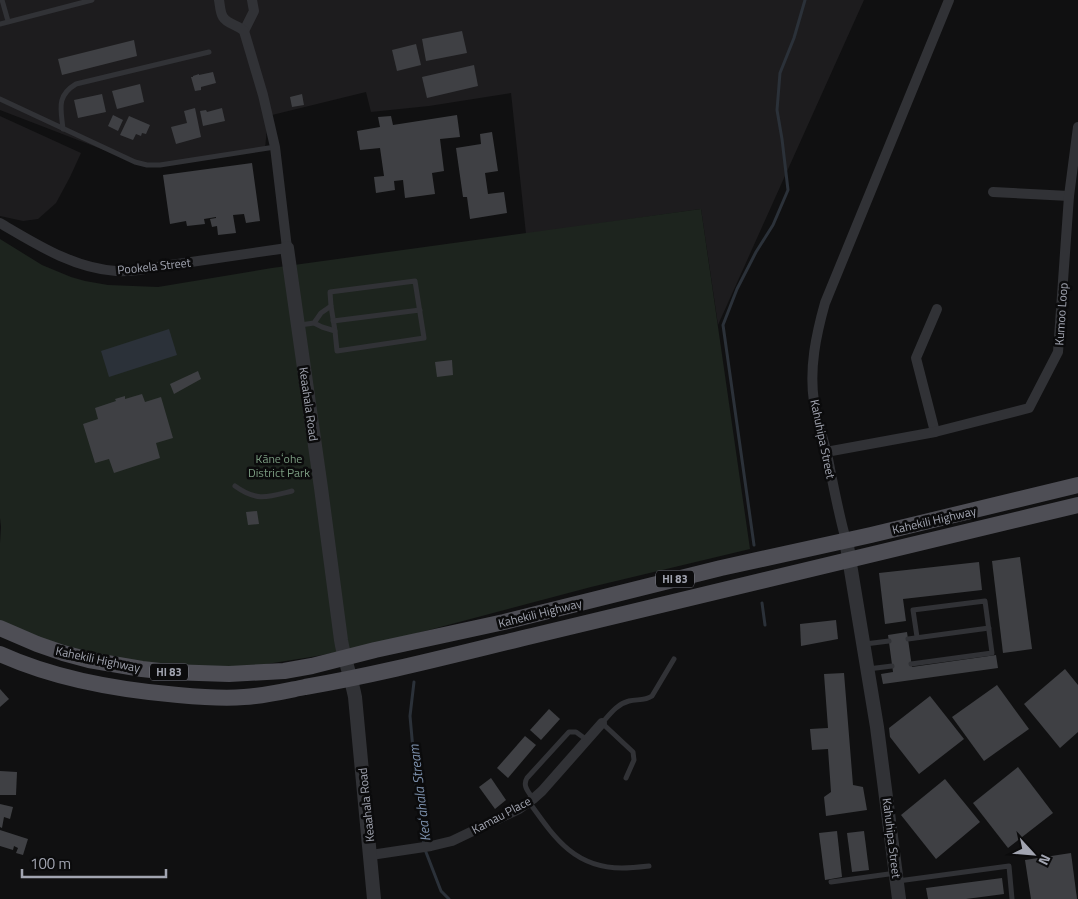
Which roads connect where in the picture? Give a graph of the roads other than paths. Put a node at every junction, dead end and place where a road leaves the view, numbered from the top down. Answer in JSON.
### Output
{"nodes":[{"id":1,"x":2,"y":0,"type":"edge"},
{"id":2,"x":92,"y":0,"type":"edge"},
{"id":3,"x":219,"y":0,"type":"edge"},
{"id":4,"x":252,"y":0,"type":"edge"},
{"id":5,"x":949,"y":0,"type":"edge"},
{"id":6,"x":8,"y":21,"type":"junction"},
{"id":7,"x":0,"y":24,"type":"edge"},
{"id":8,"x":244,"y":31,"type":"junction"},
{"id":9,"x":209,"y":52,"type":"dead end"},
{"id":10,"x":0,"y":99,"type":"edge"},
{"id":11,"x":1078,"y":126,"type":"edge"},
{"id":12,"x":63,"y":128,"type":"junction"},
{"id":13,"x":275,"y":147,"type":"junction"},
{"id":14,"x":993,"y":192,"type":"dead end"},
{"id":15,"x":1069,"y":196,"type":"junction"},
{"id":16,"x":0,"y":222,"type":"edge"},
{"id":17,"x":287,"y":248,"type":"junction"},
{"id":18,"x":331,"y":306,"type":"junction"},
{"id":19,"x":420,"y":310,"type":"junction"},
{"id":20,"x":937,"y":310,"type":"dead end"},
{"id":21,"x":334,"y":320,"type":"junction"},
{"id":22,"x":314,"y":323,"type":"junction"},
{"id":23,"x":298,"y":325,"type":"junction"},
{"id":24,"x":335,"y":331,"type":"junction"},
{"id":25,"x":935,"y":432,"type":"junction"},
{"id":26,"x":826,"y":452,"type":"junction"},
{"id":27,"x":1078,"y":485,"type":"edge"},
{"id":28,"x":235,"y":486,"type":"dead end"},
{"id":29,"x":292,"y":491,"type":"dead end"},
{"id":30,"x":1078,"y":505,"type":"edge"},
{"id":31,"x":846,"y":540,"type":"junction"},
{"id":32,"x":850,"y":561,"type":"junction"},
{"id":33,"x":0,"y":628,"type":"edge"},
{"id":34,"x":989,"y":628,"type":"junction"},
{"id":35,"x":908,"y":638,"type":"dead end"},
{"id":36,"x":917,"y":638,"type":"junction"},
{"id":37,"x":889,"y":641,"type":"dead end"},
{"id":38,"x":863,"y":644,"type":"junction"},
{"id":39,"x":0,"y":654,"type":"edge"},
{"id":40,"x":344,"y":658,"type":"junction"},
{"id":41,"x":674,"y":659,"type":"dead end"},
{"id":42,"x":911,"y":664,"type":"dead end"},
{"id":43,"x":892,"y":666,"type":"dead end"},
{"id":44,"x":867,"y":669,"type":"junction"},
{"id":45,"x":351,"y":679,"type":"junction"},
{"id":46,"x":602,"y":724,"type":"junction"},
{"id":47,"x":587,"y":740,"type":"junction"},
{"id":48,"x":626,"y":778,"type":"dead end"},
{"id":49,"x":531,"y":801,"type":"junction"},
{"id":50,"x":371,"y":855,"type":"junction"},
{"id":51,"x":649,"y":866,"type":"dead end"},
{"id":52,"x":897,"y":877,"type":"junction"},
{"id":53,"x":831,"y":882,"type":"dead end"},
{"id":54,"x":374,"y":899,"type":"edge"},
{"id":55,"x":899,"y":899,"type":"edge"},
{"id":56,"x":1012,"y":899,"type":"edge"}],
"edges":[{"from":1,"to":6,"type":"lane"},
{"from":2,"to":6,"type":"lane"},
{"from":3,"to":8,"type":"street"},
{"from":4,"to":8,"type":"street"},
{"from":5,"to":26,"type":"street","name":"Kahuhipa Street"},
{"from":6,"to":7,"type":"lane"},
{"from":8,"to":13,"type":"street","name":"Keaahala Road"},
{"from":9,"to":12,"type":"lane"},
{"from":10,"to":12,"type":"lane"},
{"from":11,"to":15,"type":"street","name":"Kumoo Loop"},
{"from":12,"to":13,"type":"lane"},
{"from":13,"to":17,"type":"street","name":"Keaahala Road"},
{"from":14,"to":15,"type":"street"},
{"from":15,"to":25,"type":"street","name":"Kumoo Loop"},
{"from":16,"to":17,"type":"street","name":"Pookela Street"},
{"from":17,"to":23,"type":"street","name":"Keaahala Road"},
{"from":18,"to":19,"type":"lane"},
{"from":18,"to":21,"type":"lane"},
{"from":18,"to":22,"type":"lane"},
{"from":19,"to":21,"type":"lane"},
{"from":19,"to":24,"type":"lane"},
{"from":20,"to":25,"type":"street"},
{"from":21,"to":24,"type":"lane"},
{"from":22,"to":23,"type":"lane"},
{"from":22,"to":24,"type":"lane"},
{"from":23,"to":40,"type":"street","name":"Keaahala Road"},
{"from":25,"to":26,"type":"street","name":"Kumoo Loop"},
{"from":26,"to":31,"type":"street","name":"Kahuhipa Street"},
{"from":27,"to":31,"type":"main road","name":"Kahekili Highway","number":"HI 83"},
{"from":28,"to":29,"type":"lane"},
{"from":30,"to":32,"type":"main road","name":"Kahekili Highway","number":"HI 83"},
{"from":31,"to":32,"type":"street","name":"Kahuhipa Street"},
{"from":31,"to":40,"type":"main road","name":"Kahekili Highway","number":"HI 83"},
{"from":32,"to":38,"type":"street","name":"Kahuhipa Street"},
{"from":32,"to":45,"type":"main road","name":"Kahekili Highway","number":"HI 83"},
{"from":33,"to":40,"type":"main road","name":"Kahekili Highway","number":"HI 83"},
{"from":34,"to":36,"type":"lane"},
{"from":34,"to":36,"type":"lane"},
{"from":34,"to":42,"type":"lane"},
{"from":35,"to":36,"type":"lane"},
{"from":37,"to":38,"type":"lane"},
{"from":38,"to":44,"type":"street","name":"Kahuhipa Street"},
{"from":39,"to":45,"type":"main road","name":"Kahekili Highway","number":"HI 83"},
{"from":40,"to":45,"type":"street","name":"Keaahala Road"},
{"from":41,"to":46,"type":"lane"},
{"from":43,"to":44,"type":"lane"},
{"from":44,"to":52,"type":"street","name":"Kahuhipa Street"},
{"from":45,"to":50,"type":"street","name":"Keaahala Road"},
{"from":46,"to":47,"type":"street","name":"Kamau Place"},
{"from":46,"to":48,"type":"lane"},
{"from":47,"to":49,"type":"street","name":"Kamau Place"},
{"from":47,"to":49,"type":"lane"},
{"from":49,"to":50,"type":"street","name":"Kamau Place"},
{"from":49,"to":51,"type":"lane"},
{"from":50,"to":54,"type":"street","name":"Keaahala Road"},
{"from":52,"to":53,"type":"lane"},
{"from":52,"to":55,"type":"street","name":"Kahuhipa Street"},
{"from":52,"to":56,"type":"lane"}]}
